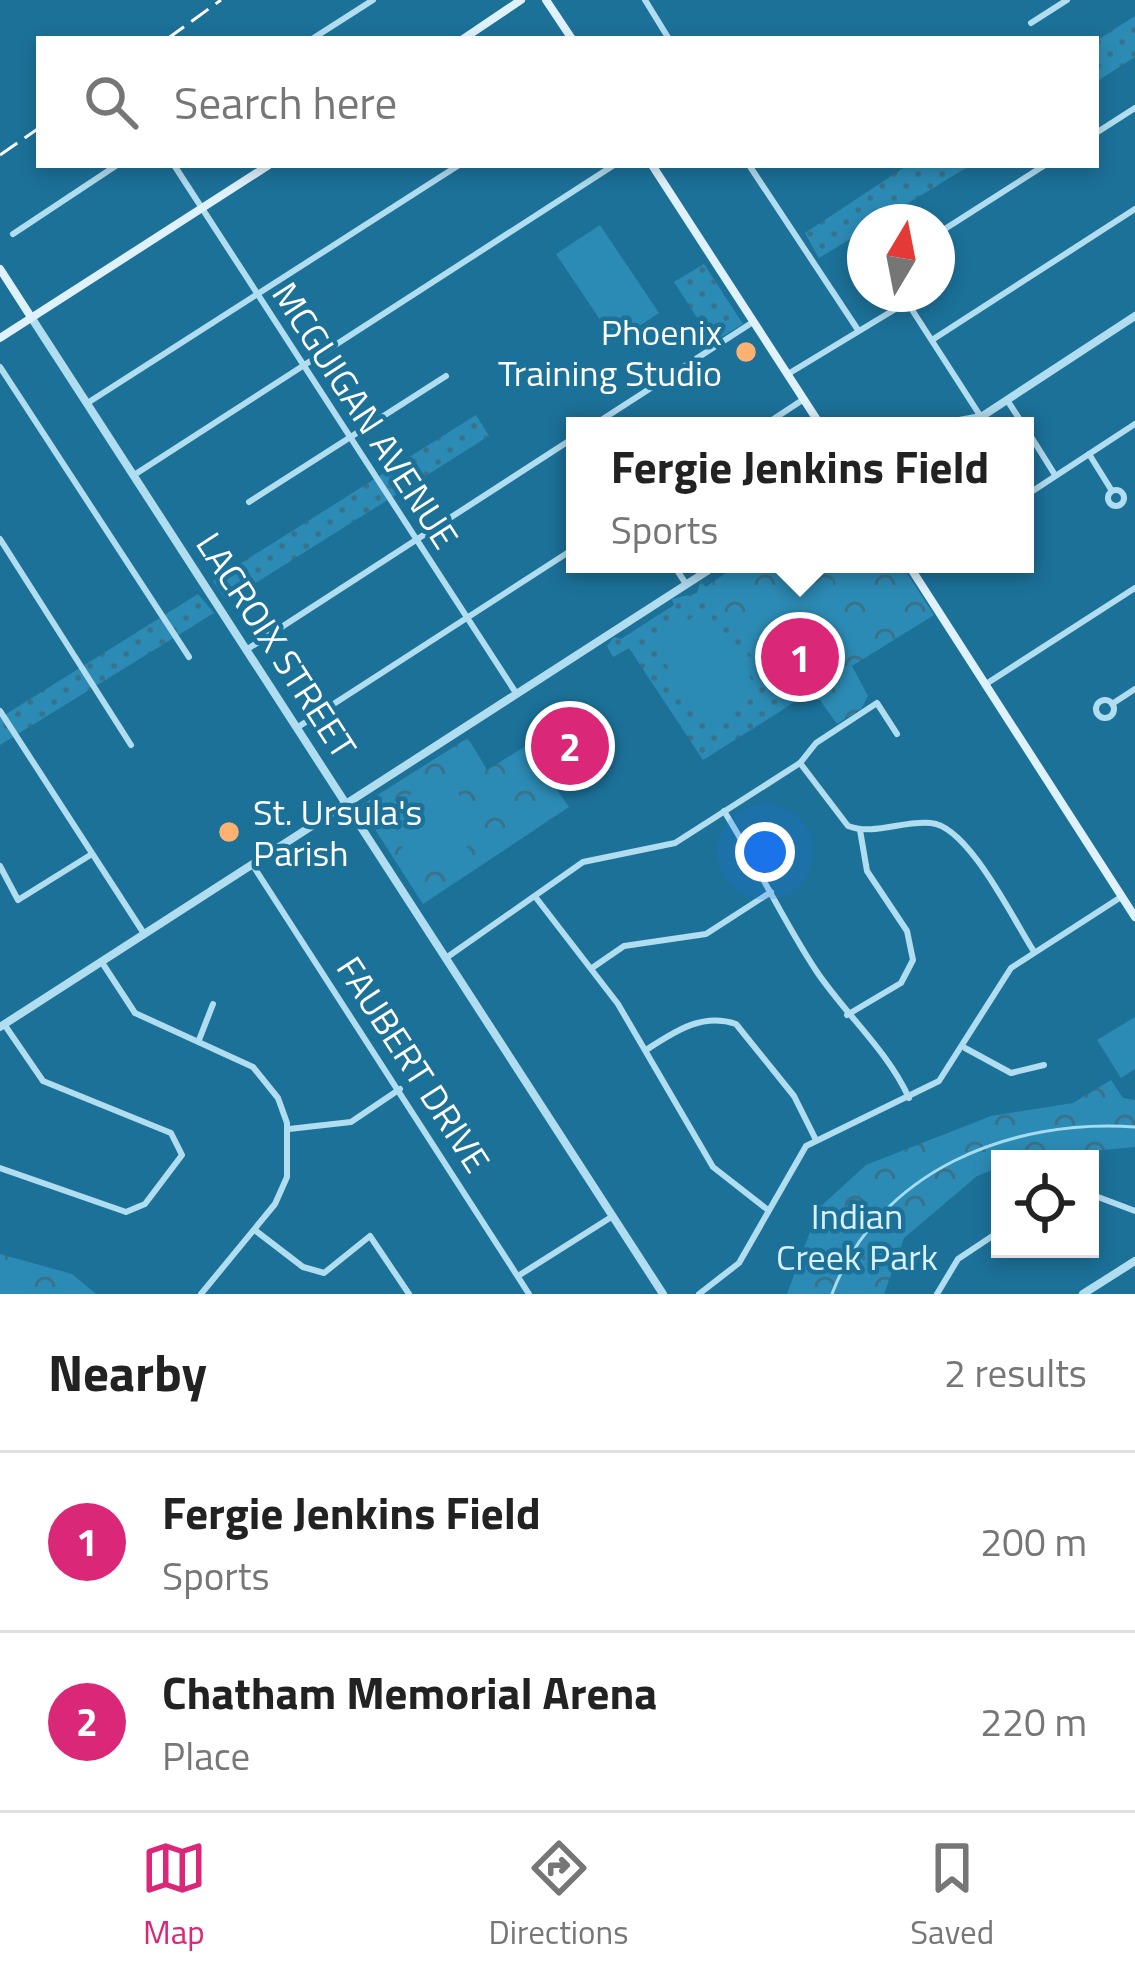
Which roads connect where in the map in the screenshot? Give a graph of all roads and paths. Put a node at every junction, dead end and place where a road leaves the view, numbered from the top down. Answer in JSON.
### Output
{"nodes":[{"id":1,"x":373,"y":0,"type":"edge"},
{"id":2,"x":520,"y":0,"type":"edge"},
{"id":3,"x":545,"y":0,"type":"edge"},
{"id":4,"x":645,"y":0,"type":"edge"},
{"id":5,"x":1067,"y":0,"type":"edge"},
{"id":6,"x":1030,"y":23,"type":"dead end"},
{"id":7,"x":317,"y":36,"type":"edge"},
{"id":8,"x":468,"y":36,"type":"edge"},
{"id":9,"x":570,"y":36,"type":"edge"},
{"id":10,"x":665,"y":36,"type":"edge"},
{"id":11,"x":1135,"y":108,"type":"edge"},
{"id":12,"x":1099,"y":131,"type":"edge"},
{"id":13,"x":112,"y":168,"type":"edge"},
{"id":14,"x":176,"y":168,"type":"edge"},
{"id":15,"x":264,"y":168,"type":"edge"},
{"id":16,"x":454,"y":168,"type":"edge"},
{"id":17,"x":609,"y":168,"type":"edge"},
{"id":18,"x":654,"y":168,"type":"edge"},
{"id":19,"x":751,"y":168,"type":"edge"},
{"id":20,"x":1040,"y":168,"type":"edge"},
{"id":21,"x":202,"y":208,"type":"junction"},
{"id":22,"x":1135,"y":209,"type":"edge"},
{"id":23,"x":955,"y":222,"type":"edge"},
{"id":24,"x":13,"y":234,"type":"dead end"},
{"id":25,"x":0,"y":269,"type":"edge"},
{"id":26,"x":256,"y":294,"type":"junction"},
{"id":27,"x":886,"y":312,"type":"edge"},
{"id":28,"x":915,"y":312,"type":"edge"},
{"id":29,"x":31,"y":316,"type":"junction"},
{"id":30,"x":1135,"y":316,"type":"edge"},
{"id":31,"x":753,"y":322,"type":"junction"},
{"id":32,"x":858,"y":330,"type":"junction"},
{"id":33,"x":0,"y":338,"type":"edge"},
{"id":34,"x":932,"y":340,"type":"junction"},
{"id":35,"x":304,"y":364,"type":"junction"},
{"id":36,"x":0,"y":367,"type":"edge"},
{"id":37,"x":788,"y":374,"type":"junction"},
{"id":38,"x":446,"y":376,"type":"dead end"},
{"id":39,"x":804,"y":399,"type":"junction"},
{"id":40,"x":1007,"y":400,"type":"junction"},
{"id":41,"x":89,"y":402,"type":"junction"},
{"id":42,"x":606,"y":417,"type":"edge"},
{"id":43,"x":777,"y":417,"type":"edge"},
{"id":44,"x":815,"y":417,"type":"edge"},
{"id":45,"x":981,"y":417,"type":"joint"},
{"id":46,"x":1018,"y":417,"type":"edge"},
{"id":47,"x":1135,"y":424,"type":"edge"},
{"id":48,"x":351,"y":438,"type":"junction"},
{"id":49,"x":1034,"y":442,"type":"edge"},
{"id":50,"x":566,"y":443,"type":"edge"},
{"id":51,"x":1089,"y":454,"type":"junction"},
{"id":52,"x":134,"y":475,"type":"junction"},
{"id":53,"x":1055,"y":476,"type":"junction"},
{"id":54,"x":1034,"y":490,"type":"edge"},
{"id":55,"x":1112,"y":491,"type":"dead end"},
{"id":56,"x":250,"y":502,"type":"dead end"},
{"id":57,"x":0,"y":539,"type":"edge"},
{"id":58,"x":416,"y":541,"type":"junction"},
{"id":59,"x":566,"y":554,"type":"edge"},
{"id":60,"x":679,"y":573,"type":"edge"},
{"id":61,"x":704,"y":573,"type":"edge"},
{"id":62,"x":914,"y":573,"type":"edge"},
{"id":63,"x":686,"y":584,"type":"junction"},
{"id":64,"x":1135,"y":588,"type":"edge"},
{"id":65,"x":466,"y":618,"type":"junction"},
{"id":66,"x":246,"y":650,"type":"junction"},
{"id":67,"x":189,"y":657,"type":"dead end"},
{"id":68,"x":986,"y":684,"type":"junction"},
{"id":69,"x":1135,"y":689,"type":"edge"},
{"id":70,"x":516,"y":693,"type":"junction"},
{"id":71,"x":1112,"y":704,"type":"dead end"},
{"id":72,"x":0,"y":711,"type":"edge"},
{"id":73,"x":298,"y":728,"type":"junction"},
{"id":74,"x":897,"y":734,"type":"dead end"},
{"id":75,"x":131,"y":745,"type":"dead end"},
{"id":76,"x":800,"y":763,"type":"junction"},
{"id":77,"x":346,"y":800,"type":"junction"},
{"id":78,"x":724,"y":812,"type":"junction"},
{"id":79,"x":860,"y":830,"type":"junction"},
{"id":80,"x":92,"y":854,"type":"junction"},
{"id":81,"x":252,"y":864,"type":"junction"},
{"id":82,"x":0,"y":866,"type":"edge"},
{"id":83,"x":772,"y":892,"type":"junction"},
{"id":84,"x":1121,"y":897,"type":"junction"},
{"id":85,"x":537,"y":899,"type":"junction"},
{"id":86,"x":1135,"y":917,"type":"edge"},
{"id":87,"x":142,"y":932,"type":"junction"},
{"id":88,"x":1033,"y":950,"type":"junction"},
{"id":89,"x":446,"y":958,"type":"junction"},
{"id":90,"x":101,"y":962,"type":"junction"},
{"id":91,"x":592,"y":968,"type":"junction"},
{"id":92,"x":213,"y":1004,"type":"dead end"},
{"id":93,"x":848,"y":1015,"type":"junction"},
{"id":94,"x":2,"y":1026,"type":"edge"},
{"id":95,"x":199,"y":1040,"type":"junction"},
{"id":96,"x":964,"y":1048,"type":"junction"},
{"id":97,"x":646,"y":1050,"type":"junction"},
{"id":98,"x":1044,"y":1065,"type":"dead end"},
{"id":99,"x":400,"y":1090,"type":"junction"},
{"id":100,"x":909,"y":1098,"type":"junction"},
{"id":101,"x":289,"y":1129,"type":"junction"},
{"id":102,"x":816,"y":1140,"type":"junction"},
{"id":103,"x":0,"y":1168,"type":"edge"},
{"id":104,"x":1099,"y":1197,"type":"edge"},
{"id":105,"x":768,"y":1210,"type":"junction"},
{"id":106,"x":1135,"y":1211,"type":"edge"},
{"id":107,"x":613,"y":1216,"type":"junction"},
{"id":108,"x":256,"y":1231,"type":"junction"},
{"id":109,"x":991,"y":1237,"type":"edge"},
{"id":110,"x":1135,"y":1261,"type":"edge"},
{"id":111,"x":518,"y":1276,"type":"junction"},
{"id":112,"x":202,"y":1294,"type":"edge"},
{"id":113,"x":409,"y":1294,"type":"edge"},
{"id":114,"x":530,"y":1294,"type":"edge"},
{"id":115,"x":662,"y":1294,"type":"edge"},
{"id":116,"x":699,"y":1294,"type":"edge"},
{"id":117,"x":937,"y":1294,"type":"edge"},
{"id":118,"x":1083,"y":1294,"type":"edge"}],
"edges":[{"from":1,"to":7,"type":"street"},
{"from":2,"to":8,"type":"main road"},
{"from":3,"to":9,"type":"main road"},
{"from":4,"to":10,"type":"street"},
{"from":5,"to":6,"type":"street"},
{"from":11,"to":12,"type":"street"},
{"from":13,"to":24,"type":"street"},
{"from":14,"to":21,"type":"street","name":"MCGUIGAN AVENUE"},
{"from":15,"to":21,"type":"main road"},
{"from":16,"to":26,"type":"street"},
{"from":17,"to":35,"type":"street"},
{"from":18,"to":31,"type":"main road"},
{"from":19,"to":32,"type":"street"},
{"from":20,"to":23,"type":"street"},
{"from":21,"to":26,"type":"street","name":"MCGUIGAN AVENUE"},
{"from":21,"to":29,"type":"main road"},
{"from":22,"to":34,"type":"street"},
{"from":25,"to":29,"type":"main road","name":"LACROIX STREET"},
{"from":26,"to":35,"type":"street","name":"MCGUIGAN AVENUE"},
{"from":26,"to":41,"type":"street"},
{"from":27,"to":32,"type":"street"},
{"from":28,"to":34,"type":"street"},
{"from":29,"to":33,"type":"main road"},
{"from":29,"to":41,"type":"street","name":"LACROIX STREET"},
{"from":30,"to":40,"type":"street"},
{"from":31,"to":37,"type":"main road"},
{"from":31,"to":42,"type":"street"},
{"from":32,"to":37,"type":"street"},
{"from":34,"to":45,"type":"street"},
{"from":35,"to":48,"type":"street","name":"MCGUIGAN AVENUE"},
{"from":35,"to":52,"type":"street"},
{"from":36,"to":67,"type":"street"},
{"from":37,"to":39,"type":"main road"},
{"from":38,"to":48,"type":"street"},
{"from":39,"to":43,"type":"street"},
{"from":39,"to":44,"type":"main road"},
{"from":40,"to":45,"type":"street"},
{"from":40,"to":46,"type":"street"},
{"from":41,"to":52,"type":"street","name":"LACROIX STREET"},
{"from":47,"to":51,"type":"street"},
{"from":48,"to":56,"type":"street"},
{"from":48,"to":58,"type":"street","name":"MCGUIGAN AVENUE"},
{"from":49,"to":53,"type":"street"},
{"from":50,"to":58,"type":"street"},
{"from":51,"to":53,"type":"street"},
{"from":51,"to":55,"type":"street"},
{"from":52,"to":66,"type":"street","name":"LACROIX STREET"},
{"from":53,"to":54,"type":"street"},
{"from":57,"to":75,"type":"street"},
{"from":58,"to":65,"type":"street","name":"MCGUIGAN AVENUE"},
{"from":58,"to":66,"type":"street"},
{"from":59,"to":65,"type":"street"},
{"from":60,"to":63,"type":"street"},
{"from":61,"to":63,"type":"street"},
{"from":62,"to":68,"type":"main road"},
{"from":63,"to":70,"type":"street"},
{"from":64,"to":68,"type":"street"},
{"from":65,"to":70,"type":"street","name":"MCGUIGAN AVENUE"},
{"from":65,"to":73,"type":"street"},
{"from":66,"to":73,"type":"street","name":"LACROIX STREET"},
{"from":68,"to":84,"type":"main road"},
{"from":69,"to":71,"type":"street"},
{"from":70,"to":77,"type":"street"},
{"from":72,"to":80,"type":"street"},
{"from":73,"to":77,"type":"street","name":"LACROIX STREET"},
{"from":74,"to":76,"type":"street"},
{"from":76,"to":78,"type":"street"},
{"from":76,"to":79,"type":"street"},
{"from":77,"to":81,"type":"street"},
{"from":77,"to":89,"type":"street","name":"LACROIX STREET"},
{"from":78,"to":83,"type":"street"},
{"from":78,"to":85,"type":"street"},
{"from":79,"to":88,"type":"street"},
{"from":79,"to":93,"type":"street"},
{"from":80,"to":82,"type":"street"},
{"from":80,"to":87,"type":"street"},
{"from":81,"to":87,"type":"street"},
{"from":81,"to":99,"type":"street","name":"FAUBERT DRIVE"},
{"from":83,"to":91,"type":"street"},
{"from":83,"to":93,"type":"street"},
{"from":84,"to":86,"type":"main road"},
{"from":84,"to":88,"type":"street"},
{"from":85,"to":89,"type":"street"},
{"from":85,"to":91,"type":"street"},
{"from":87,"to":90,"type":"street"},
{"from":88,"to":96,"type":"street"},
{"from":89,"to":107,"type":"street","name":"LACROIX STREET"},
{"from":90,"to":94,"type":"street"},
{"from":90,"to":95,"type":"street"},
{"from":91,"to":97,"type":"street"},
{"from":92,"to":95,"type":"street"},
{"from":93,"to":100,"type":"street"},
{"from":94,"to":103,"type":"street"},
{"from":95,"to":101,"type":"street"},
{"from":96,"to":98,"type":"street"},
{"from":96,"to":100,"type":"street"},
{"from":97,"to":102,"type":"street"},
{"from":97,"to":105,"type":"street"},
{"from":99,"to":101,"type":"street"},
{"from":99,"to":111,"type":"street","name":"FAUBERT DRIVE"},
{"from":100,"to":102,"type":"street"},
{"from":101,"to":108,"type":"street"},
{"from":102,"to":105,"type":"street"},
{"from":104,"to":106,"type":"street"},
{"from":105,"to":116,"type":"street"},
{"from":107,"to":111,"type":"street"},
{"from":107,"to":115,"type":"street","name":"LACROIX STREET"},
{"from":108,"to":112,"type":"street"},
{"from":108,"to":113,"type":"street"},
{"from":109,"to":117,"type":"street"},
{"from":110,"to":118,"type":"street"},
{"from":111,"to":114,"type":"street","name":"FAUBERT DRIVE"}]}
